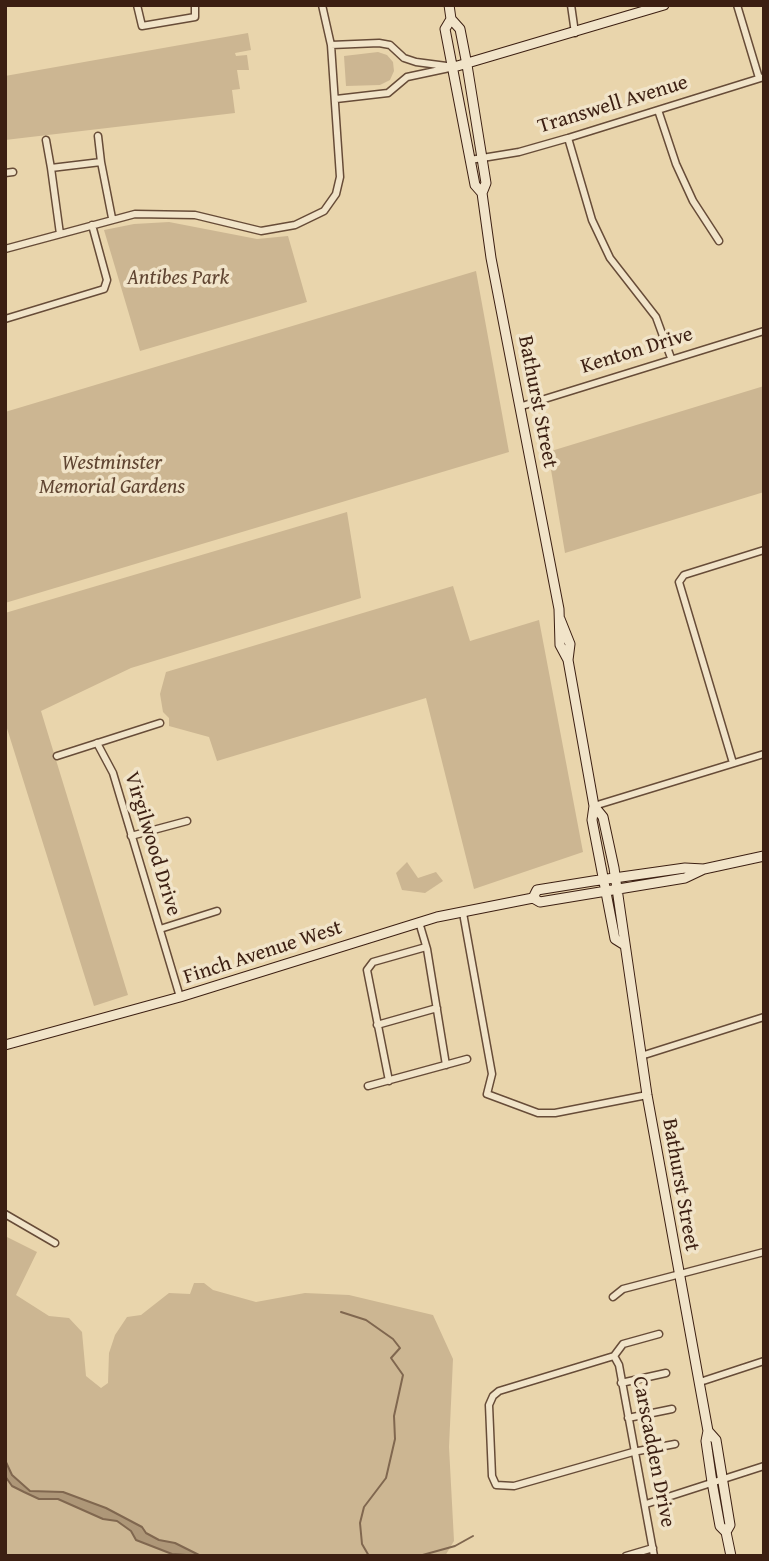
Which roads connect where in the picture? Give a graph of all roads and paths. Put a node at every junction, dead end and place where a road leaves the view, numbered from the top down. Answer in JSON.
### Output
{"nodes":[{"id":1,"x":137,"y":5,"type":"edge"},
{"id":2,"x":195,"y":5,"type":"edge"},
{"id":3,"x":322,"y":5,"type":"edge"},
{"id":4,"x":449,"y":5,"type":"edge"},
{"id":5,"x":571,"y":5,"type":"edge"},
{"id":6,"x":664,"y":5,"type":"edge"},
{"id":7,"x":737,"y":5,"type":"edge"},
{"id":8,"x":451,"y":19,"type":"junction"},
{"id":9,"x":575,"y":33,"type":"junction"},
{"id":10,"x":331,"y":46,"type":"junction"},
{"id":11,"x":467,"y":65,"type":"junction"},
{"id":12,"x":454,"y":67,"type":"junction"},
{"id":13,"x":761,"y":78,"type":"edge"},
{"id":14,"x":336,"y":99,"type":"junction"},
{"id":15,"x":658,"y":110,"type":"junction"},
{"id":16,"x":97,"y":136,"type":"dead end"},
{"id":17,"x":568,"y":138,"type":"junction"},
{"id":18,"x":46,"y":140,"type":"dead end"},
{"id":19,"x":482,"y":158,"type":"junction"},
{"id":20,"x":470,"y":160,"type":"junction"},
{"id":21,"x":101,"y":162,"type":"junction"},
{"id":22,"x":51,"y":168,"type":"junction"},
{"id":23,"x":482,"y":193,"type":"junction"},
{"id":24,"x":112,"y":218,"type":"junction"},
{"id":25,"x":92,"y":225,"type":"junction"},
{"id":26,"x":60,"y":234,"type":"junction"},
{"id":27,"x":719,"y":241,"type":"dead end"},
{"id":28,"x":5,"y":249,"type":"edge"},
{"id":29,"x":5,"y":319,"type":"edge"},
{"id":30,"x":764,"y":331,"type":"edge"},
{"id":31,"x":671,"y":358,"type":"junction"},
{"id":32,"x":522,"y":406,"type":"junction"},
{"id":33,"x":764,"y":550,"type":"edge"},
{"id":34,"x":160,"y":723,"type":"dead end"},
{"id":35,"x":97,"y":743,"type":"junction"},
{"id":36,"x":764,"y":754,"type":"edge"},
{"id":37,"x":57,"y":756,"type":"dead end"},
{"id":38,"x":733,"y":763,"type":"junction"},
{"id":39,"x":594,"y":806,"type":"junction"},
{"id":40,"x":187,"y":821,"type":"dead end"},
{"id":41,"x":131,"y":836,"type":"junction"},
{"id":42,"x":764,"y":856,"type":"edge"},
{"id":43,"x":704,"y":869,"type":"junction"},
{"id":44,"x":616,"y":878,"type":"junction"},
{"id":45,"x":603,"y":880,"type":"junction"},
{"id":46,"x":618,"y":890,"type":"junction"},
{"id":47,"x":606,"y":892,"type":"junction"},
{"id":48,"x":533,"y":898,"type":"junction"},
{"id":49,"x":217,"y":911,"type":"dead end"},
{"id":50,"x":463,"y":914,"type":"junction"},
{"id":51,"x":419,"y":922,"type":"junction"},
{"id":52,"x":160,"y":929,"type":"junction"},
{"id":53,"x":623,"y":944,"type":"junction"},
{"id":54,"x":426,"y":947,"type":"junction"},
{"id":55,"x":180,"y":997,"type":"junction"},
{"id":56,"x":437,"y":1007,"type":"junction"},
{"id":57,"x":764,"y":1017,"type":"edge"},
{"id":58,"x":377,"y":1025,"type":"junction"},
{"id":59,"x":5,"y":1045,"type":"edge"},
{"id":60,"x":641,"y":1056,"type":"junction"},
{"id":61,"x":467,"y":1059,"type":"dead end"},
{"id":62,"x":446,"y":1065,"type":"junction"},
{"id":63,"x":389,"y":1081,"type":"junction"},
{"id":64,"x":368,"y":1086,"type":"dead end"},
{"id":65,"x":647,"y":1095,"type":"junction"},
{"id":66,"x":5,"y":1214,"type":"edge"},
{"id":67,"x":55,"y":1243,"type":"dead end"},
{"id":68,"x":764,"y":1252,"type":"edge"},
{"id":69,"x":678,"y":1276,"type":"junction"},
{"id":70,"x":613,"y":1297,"type":"dead end"},
{"id":71,"x":659,"y":1334,"type":"dead end"},
{"id":72,"x":614,"y":1356,"type":"junction"},
{"id":73,"x":764,"y":1361,"type":"edge"},
{"id":74,"x":666,"y":1373,"type":"dead end"},
{"id":75,"x":700,"y":1381,"type":"junction"},
{"id":76,"x":621,"y":1383,"type":"junction"},
{"id":77,"x":672,"y":1409,"type":"dead end"},
{"id":78,"x":628,"y":1418,"type":"junction"},
{"id":79,"x":708,"y":1431,"type":"junction"},
{"id":80,"x":675,"y":1444,"type":"dead end"},
{"id":81,"x":633,"y":1452,"type":"junction"},
{"id":82,"x":764,"y":1466,"type":"edge"},
{"id":83,"x":723,"y":1479,"type":"junction"},
{"id":84,"x":712,"y":1482,"type":"junction"},
{"id":85,"x":646,"y":1504,"type":"junction"},
{"id":86,"x":726,"y":1532,"type":"junction"},
{"id":87,"x":653,"y":1552,"type":"edge"},
{"id":88,"x":626,"y":1556,"type":"edge"},
{"id":89,"x":731,"y":1556,"type":"edge"}],
"edges":[{"from":1,"to":2,"type":"street"},
{"from":3,"to":10,"type":"street"},
{"from":4,"to":8,"type":"main road","name":"Bathurst Street"},
{"from":5,"to":9,"type":"street"},
{"from":6,"to":9,"type":"main road"},
{"from":7,"to":13,"type":"street"},
{"from":8,"to":11,"type":"main road","name":"Bathurst Street"},
{"from":8,"to":12,"type":"main road","name":"Bathurst Street"},
{"from":9,"to":11,"type":"main road"},
{"from":10,"to":12,"type":"street"},
{"from":10,"to":14,"type":"street"},
{"from":11,"to":12,"type":"main road"},
{"from":11,"to":19,"type":"main road","name":"Bathurst Street"},
{"from":12,"to":14,"type":"street"},
{"from":12,"to":20,"type":"main road","name":"Bathurst Street"},
{"from":13,"to":15,"type":"street","name":"Transwell Avenue"},
{"from":14,"to":24,"type":"street"},
{"from":15,"to":17,"type":"street","name":"Transwell Avenue"},
{"from":15,"to":27,"type":"street"},
{"from":16,"to":21,"type":"street"},
{"from":17,"to":19,"type":"street","name":"Transwell Avenue"},
{"from":17,"to":31,"type":"street"},
{"from":18,"to":22,"type":"street"},
{"from":19,"to":20,"type":"street","name":"Transwell Avenue"},
{"from":19,"to":23,"type":"main road","name":"Bathurst Street"},
{"from":20,"to":23,"type":"main road","name":"Bathurst Street"},
{"from":21,"to":22,"type":"street"},
{"from":21,"to":24,"type":"street"},
{"from":22,"to":26,"type":"street"},
{"from":23,"to":32,"type":"main road","name":"Bathurst Street"},
{"from":24,"to":25,"type":"street"},
{"from":25,"to":26,"type":"street"},
{"from":25,"to":29,"type":"street"},
{"from":26,"to":28,"type":"street"},
{"from":30,"to":31,"type":"street","name":"Kenton Drive"},
{"from":31,"to":32,"type":"street","name":"Kenton Drive"},
{"from":32,"to":39,"type":"main road","name":"Bathurst Street"},
{"from":33,"to":38,"type":"street"},
{"from":34,"to":35,"type":"street"},
{"from":35,"to":37,"type":"street"},
{"from":35,"to":41,"type":"street","name":"Virgilwood Drive"},
{"from":36,"to":38,"type":"street"},
{"from":38,"to":39,"type":"street"},
{"from":39,"to":44,"type":"main road","name":"Bathurst Street"},
{"from":39,"to":45,"type":"main road","name":"Bathurst Street"},
{"from":40,"to":41,"type":"street"},
{"from":41,"to":52,"type":"street","name":"Virgilwood Drive"},
{"from":42,"to":43,"type":"main road","name":"Finch Avenue West"},
{"from":43,"to":44,"type":"main road","name":"Finch Avenue West"},
{"from":43,"to":46,"type":"main road","name":"Finch Avenue West"},
{"from":44,"to":45,"type":"main road","name":"Finch Avenue West"},
{"from":44,"to":46,"type":"main road","name":"Bathurst Street"},
{"from":45,"to":47,"type":"main road","name":"Bathurst Street"},
{"from":45,"to":48,"type":"main road","name":"Finch Avenue West"},
{"from":46,"to":47,"type":"main road","name":"Finch Avenue West"},
{"from":46,"to":53,"type":"main road","name":"Bathurst Street"},
{"from":47,"to":48,"type":"main road","name":"Finch Avenue West"},
{"from":47,"to":53,"type":"main road","name":"Bathurst Street"},
{"from":48,"to":50,"type":"main road","name":"Finch Avenue West"},
{"from":49,"to":52,"type":"street"},
{"from":50,"to":51,"type":"main road","name":"Finch Avenue West"},
{"from":50,"to":65,"type":"street"},
{"from":51,"to":54,"type":"street"},
{"from":51,"to":55,"type":"main road","name":"Finch Avenue West"},
{"from":52,"to":55,"type":"street","name":"Virgilwood Drive"},
{"from":53,"to":60,"type":"main road","name":"Bathurst Street"},
{"from":54,"to":56,"type":"street"},
{"from":54,"to":58,"type":"street"},
{"from":55,"to":59,"type":"main road","name":"Finch Avenue West"},
{"from":56,"to":58,"type":"street"},
{"from":56,"to":62,"type":"street"},
{"from":57,"to":60,"type":"street"},
{"from":58,"to":63,"type":"street"},
{"from":60,"to":65,"type":"main road","name":"Bathurst Street"},
{"from":61,"to":62,"type":"street"},
{"from":62,"to":63,"type":"street"},
{"from":63,"to":64,"type":"street"},
{"from":65,"to":69,"type":"main road","name":"Bathurst Street"},
{"from":66,"to":67,"type":"street"},
{"from":68,"to":69,"type":"street"},
{"from":69,"to":70,"type":"street"},
{"from":69,"to":75,"type":"main road","name":"Bathurst Street"},
{"from":71,"to":72,"type":"street"},
{"from":72,"to":76,"type":"street","name":"Carscadden Drive"},
{"from":72,"to":81,"type":"street"},
{"from":73,"to":75,"type":"street"},
{"from":74,"to":76,"type":"street"},
{"from":75,"to":79,"type":"main road","name":"Bathurst Street"},
{"from":76,"to":78,"type":"street","name":"Carscadden Drive"},
{"from":77,"to":78,"type":"street"},
{"from":78,"to":81,"type":"street","name":"Carscadden Drive"},
{"from":79,"to":83,"type":"main road","name":"Bathurst Street"},
{"from":79,"to":84,"type":"main road","name":"Bathurst Street"},
{"from":80,"to":81,"type":"street"},
{"from":81,"to":85,"type":"street","name":"Carscadden Drive"},
{"from":82,"to":83,"type":"street"},
{"from":83,"to":84,"type":"street"},
{"from":83,"to":86,"type":"main road","name":"Bathurst Street"},
{"from":84,"to":85,"type":"street"},
{"from":84,"to":86,"type":"main road","name":"Bathurst Street"},
{"from":85,"to":87,"type":"street","name":"Carscadden Drive"},
{"from":86,"to":89,"type":"main road","name":"Bathurst Street"},
{"from":87,"to":88,"type":"street"}]}
